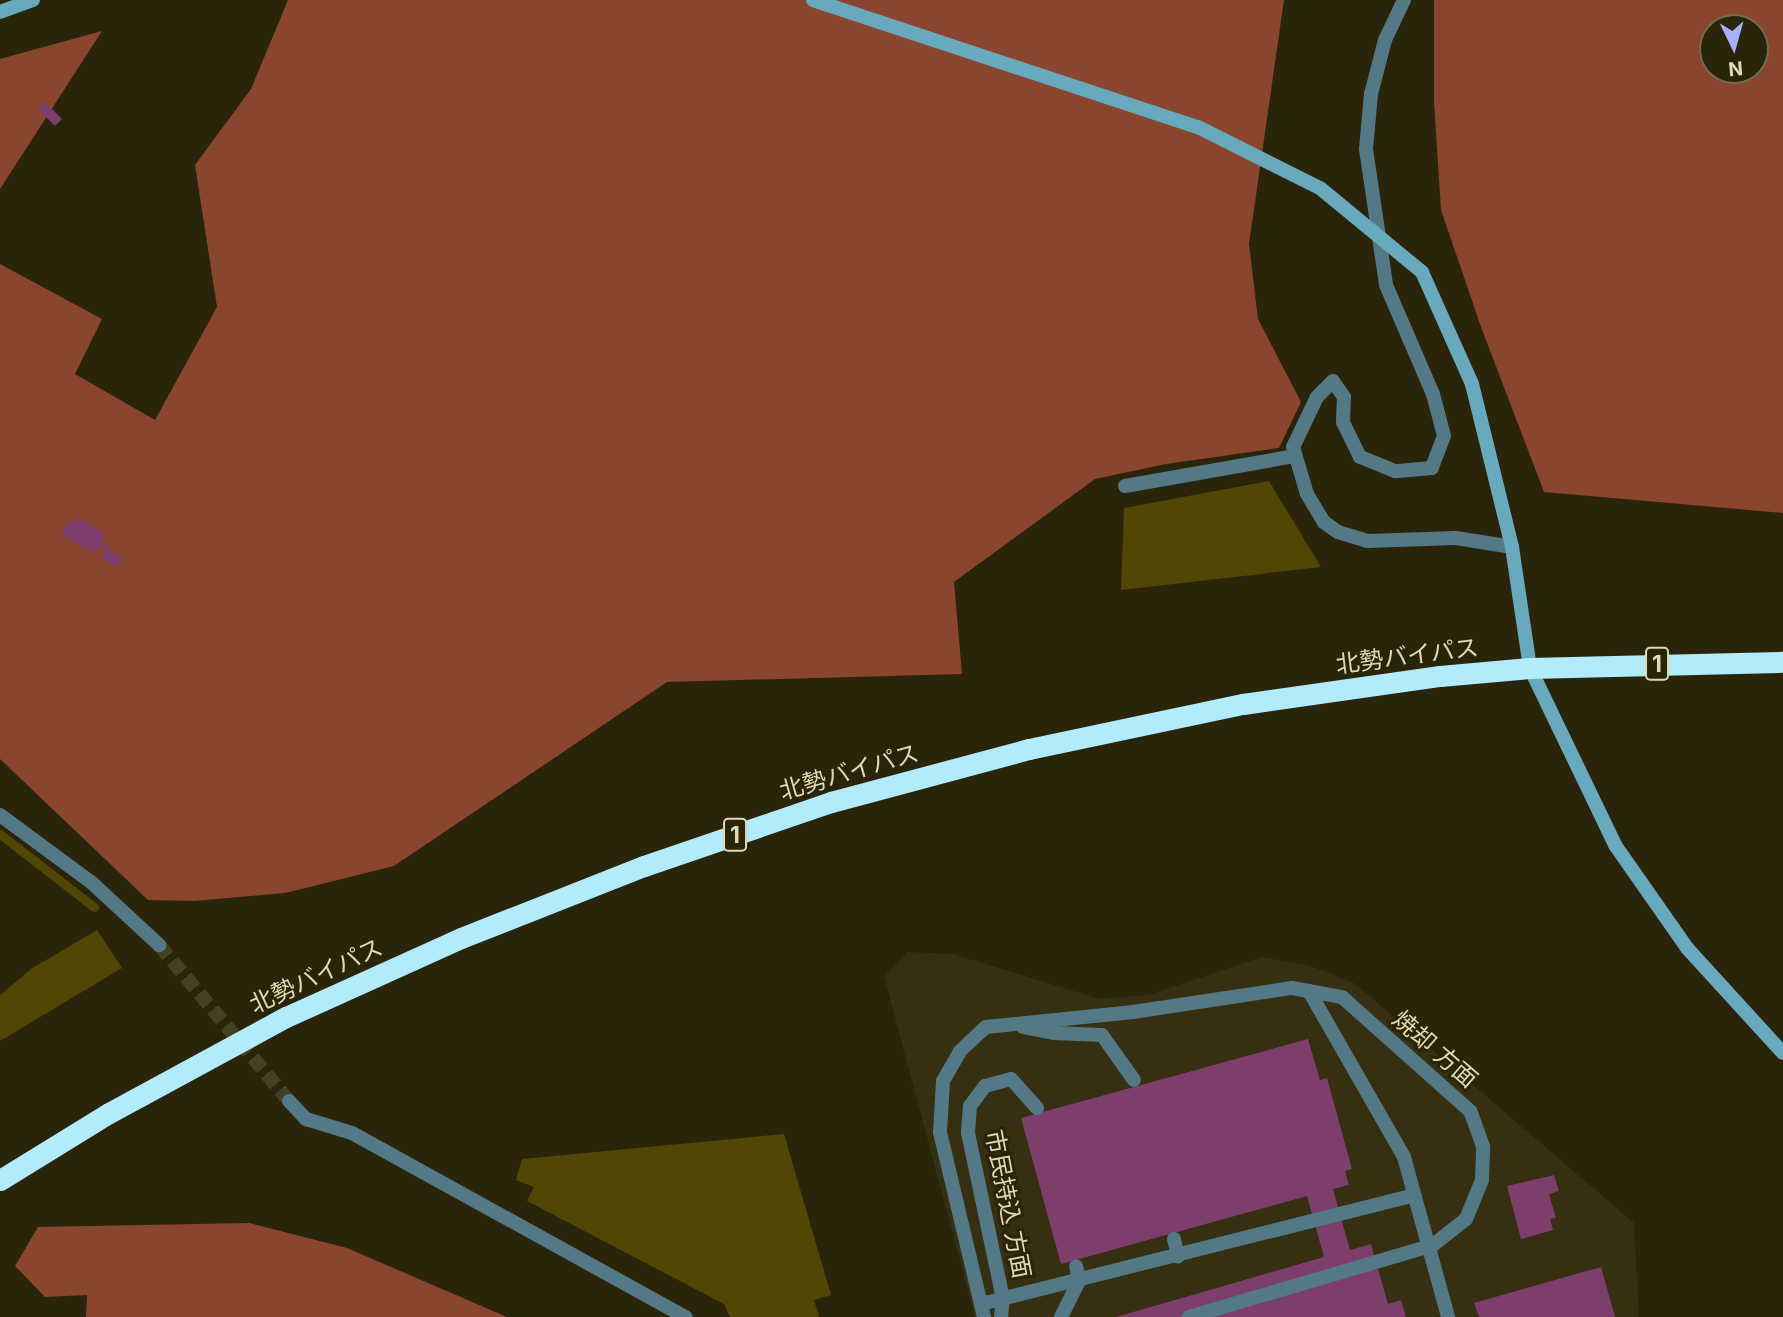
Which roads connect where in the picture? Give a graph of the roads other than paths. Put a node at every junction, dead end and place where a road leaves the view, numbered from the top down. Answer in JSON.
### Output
{"nodes":[{"id":1,"x":33,"y":0,"type":"edge"},
{"id":2,"x":813,"y":0,"type":"edge"},
{"id":3,"x":1404,"y":0,"type":"edge"},
{"id":4,"x":0,"y":12,"type":"edge"},
{"id":5,"x":1378,"y":236,"type":"junction"},
{"id":6,"x":1295,"y":456,"type":"junction"},
{"id":7,"x":1125,"y":486,"type":"dead end"},
{"id":8,"x":1512,"y":547,"type":"junction"},
{"id":9,"x":1783,"y":662,"type":"edge"},
{"id":10,"x":1530,"y":668,"type":"junction"},
{"id":11,"x":0,"y":815,"type":"edge"},
{"id":12,"x":159,"y":945,"type":"tunnel mouth"},
{"id":13,"x":1309,"y":991,"type":"junction"},
{"id":14,"x":1014,"y":1025,"type":"junction"},
{"id":15,"x":1783,"y":1053,"type":"edge"},
{"id":16,"x":1134,"y":1080,"type":"dead end"},
{"id":17,"x":289,"y":1101,"type":"tunnel mouth"},
{"id":18,"x":1037,"y":1108,"type":"dead end"},
{"id":19,"x":0,"y":1180,"type":"edge"},
{"id":20,"x":1415,"y":1195,"type":"junction"},
{"id":21,"x":1174,"y":1239,"type":"dead end"},
{"id":22,"x":1178,"y":1257,"type":"junction"},
{"id":23,"x":1078,"y":1273,"type":"junction"},
{"id":24,"x":1003,"y":1300,"type":"junction"},
{"id":25,"x":983,"y":1311,"type":"edge"},
{"id":26,"x":687,"y":1317,"type":"edge"},
{"id":27,"x":1001,"y":1317,"type":"edge"},
{"id":28,"x":1061,"y":1317,"type":"edge"},
{"id":29,"x":1189,"y":1317,"type":"edge"},
{"id":30,"x":1448,"y":1317,"type":"edge"}],
"edges":[{"from":1,"to":4,"type":"street"},
{"from":2,"to":5,"type":"street"},
{"from":3,"to":5,"type":"street"},
{"from":5,"to":6,"type":"street"},
{"from":5,"to":8,"type":"street"},
{"from":6,"to":7,"type":"street"},
{"from":6,"to":8,"type":"street"},
{"from":8,"to":10,"type":"street"},
{"from":9,"to":10,"type":"highway","name":"北勢バイパス","number":"1"},
{"from":10,"to":15,"type":"street"},
{"from":10,"to":19,"type":"highway","name":"北勢バイパス","number":"1"},
{"from":11,"to":12,"type":"street"},
{"from":13,"to":14,"type":"street","name":"焼却 方面"},
{"from":13,"to":20,"type":"street"},
{"from":13,"to":29,"type":"street","name":"焼却 方面","bridge":true},
{"from":14,"to":16,"type":"street"},
{"from":14,"to":25,"type":"street","name":"焼却 方面"},
{"from":17,"to":26,"type":"street"},
{"from":18,"to":24,"type":"street","name":"市民持込 方面"},
{"from":20,"to":22,"type":"street"},
{"from":20,"to":30,"type":"street"},
{"from":21,"to":22,"type":"street"},
{"from":22,"to":23,"type":"street"},
{"from":23,"to":24,"type":"street"},
{"from":23,"to":28,"type":"street"},
{"from":24,"to":25,"type":"street"},
{"from":24,"to":27,"type":"street","name":"市民持込 方面"}]}
